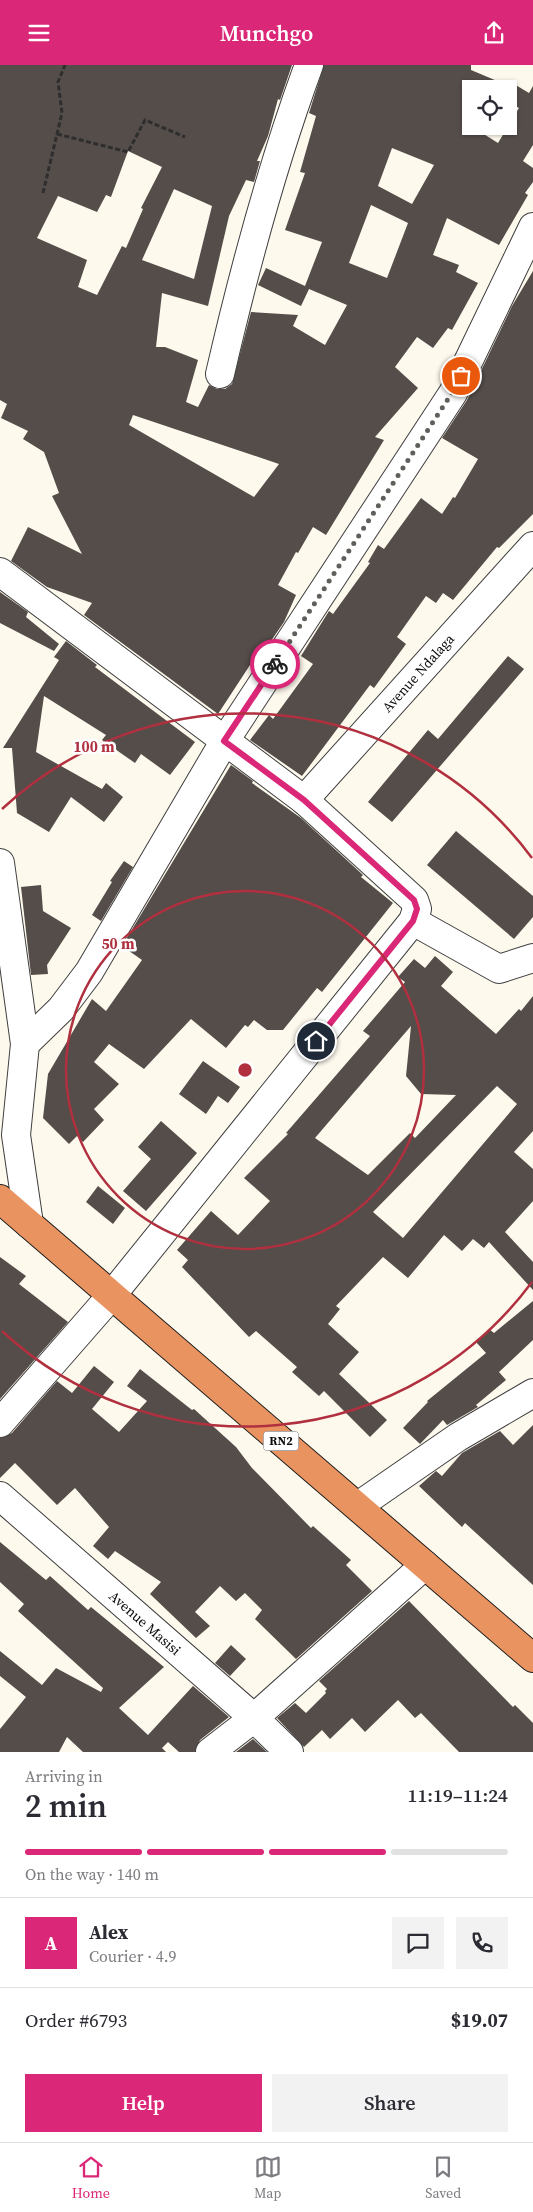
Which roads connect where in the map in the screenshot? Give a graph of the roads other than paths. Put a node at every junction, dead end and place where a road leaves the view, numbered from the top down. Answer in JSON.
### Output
{"nodes":[{"id":1,"x":309,"y":65,"type":"edge"},
{"id":2,"x":533,"y":227,"type":"edge"},
{"id":3,"x":220,"y":374,"type":"dead end"},
{"id":4,"x":533,"y":546,"type":"edge"},
{"id":5,"x":0,"y":572,"type":"edge"},
{"id":6,"x":224,"y":741,"type":"junction"},
{"id":7,"x":304,"y":800,"type":"junction"},
{"id":8,"x":0,"y":863,"type":"edge"},
{"id":9,"x":413,"y":921,"type":"junction"},
{"id":10,"x":533,"y":958,"type":"edge"},
{"id":11,"x":25,"y":1044,"type":"junction"},
{"id":12,"x":0,"y":1199,"type":"edge"},
{"id":13,"x":29,"y":1225,"type":"junction"},
{"id":14,"x":111,"y":1296,"type":"junction"},
{"id":15,"x":533,"y":1393,"type":"edge"},
{"id":16,"x":0,"y":1423,"type":"edge"},
{"id":17,"x":0,"y":1496,"type":"edge"},
{"id":18,"x":358,"y":1507,"type":"junction"},
{"id":19,"x":425,"y":1565,"type":"junction"},
{"id":20,"x":533,"y":1658,"type":"edge"},
{"id":21,"x":254,"y":1718,"type":"junction"},
{"id":22,"x":210,"y":1752,"type":"edge"},
{"id":23,"x":289,"y":1752,"type":"edge"}],
"edges":[{"from":1,"to":3,"type":"street"},
{"from":2,"to":6,"type":"street"},
{"from":4,"to":7,"type":"street","name":"Avenue Ndalaga"},
{"from":5,"to":6,"type":"street"},
{"from":6,"to":7,"type":"street"},
{"from":6,"to":11,"type":"street"},
{"from":7,"to":9,"type":"street"},
{"from":8,"to":11,"type":"street"},
{"from":9,"to":10,"type":"street"},
{"from":9,"to":14,"type":"street"},
{"from":11,"to":13,"type":"street"},
{"from":12,"to":13,"type":"highway","number":"RN2"},
{"from":13,"to":14,"type":"highway","number":"RN2"},
{"from":14,"to":16,"type":"street"},
{"from":14,"to":18,"type":"highway","number":"RN2"},
{"from":15,"to":18,"type":"street"},
{"from":17,"to":21,"type":"street","name":"Avenue Masisi"},
{"from":18,"to":19,"type":"highway","number":"RN2"},
{"from":19,"to":20,"type":"highway","number":"RN2"},
{"from":19,"to":21,"type":"street"},
{"from":21,"to":22,"type":"street"},
{"from":21,"to":23,"type":"street","name":"Avenue Masisi"}]}
